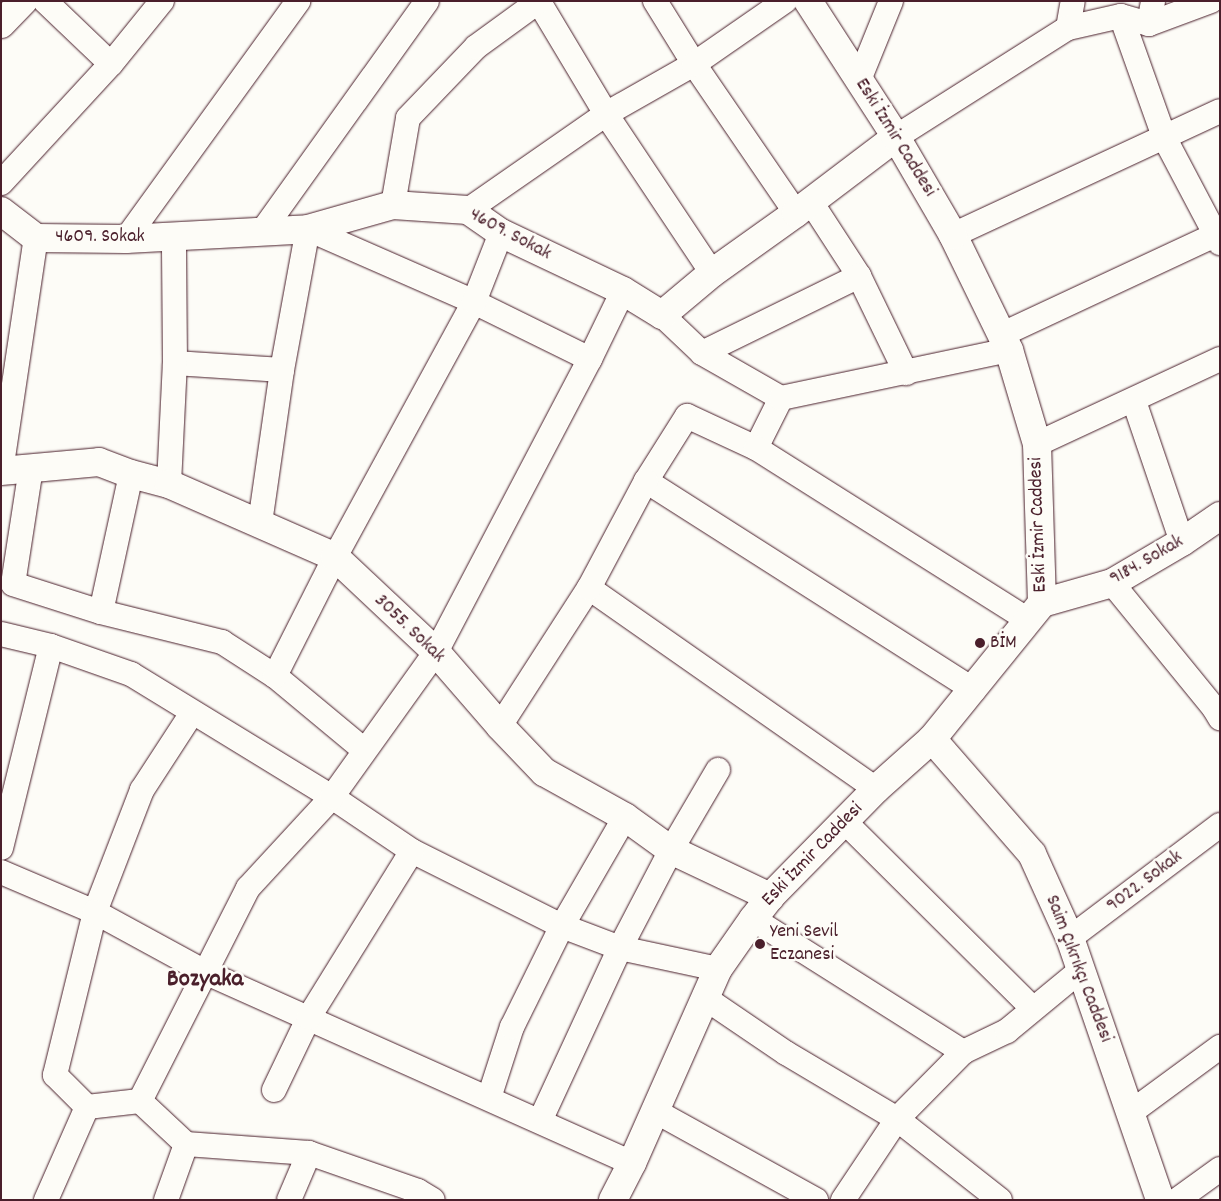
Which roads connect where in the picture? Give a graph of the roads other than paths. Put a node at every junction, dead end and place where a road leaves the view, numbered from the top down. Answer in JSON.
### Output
{"nodes":[{"id":1,"x":23,"y":1,"type":"edge"},
{"id":2,"x":45,"y":1,"type":"edge"},
{"id":3,"x":162,"y":1,"type":"edge"},
{"id":4,"x":298,"y":1,"type":"edge"},
{"id":5,"x":426,"y":1,"type":"edge"},
{"id":6,"x":655,"y":1,"type":"edge"},
{"id":7,"x":785,"y":1,"type":"edge"},
{"id":8,"x":808,"y":1,"type":"edge"},
{"id":9,"x":891,"y":1,"type":"edge"},
{"id":10,"x":1072,"y":1,"type":"edge"},
{"id":11,"x":1212,"y":1,"type":"edge"},
{"id":12,"x":539,"y":2,"type":"edge"},
{"id":13,"x":1151,"y":13,"type":"edge"},
{"id":14,"x":1121,"y":16,"type":"junction"},
{"id":15,"x":1,"y":24,"type":"edge"},
{"id":16,"x":1068,"y":28,"type":"junction"},
{"id":17,"x":111,"y":64,"type":"junction"},
{"id":18,"x":694,"y":64,"type":"junction"},
{"id":19,"x":859,"y":80,"type":"junction"},
{"id":20,"x":1220,"y":111,"type":"edge"},
{"id":21,"x":606,"y":114,"type":"junction"},
{"id":22,"x":896,"y":137,"type":"junction"},
{"id":23,"x":1164,"y":137,"type":"junction"},
{"id":24,"x":1,"y":183,"type":"edge"},
{"id":25,"x":393,"y":205,"type":"junction"},
{"id":26,"x":804,"y":207,"type":"junction"},
{"id":27,"x":468,"y":210,"type":"junction"},
{"id":28,"x":1,"y":211,"type":"edge"},
{"id":29,"x":308,"y":229,"type":"junction"},
{"id":30,"x":262,"y":233,"type":"junction"},
{"id":31,"x":501,"y":233,"type":"junction"},
{"id":32,"x":953,"y":234,"type":"junction"},
{"id":33,"x":174,"y":236,"type":"junction"},
{"id":34,"x":1218,"y":237,"type":"edge"},
{"id":35,"x":36,"y":238,"type":"junction"},
{"id":36,"x":126,"y":239,"type":"junction"},
{"id":37,"x":712,"y":272,"type":"junction"},
{"id":38,"x":859,"y":276,"type":"junction"},
{"id":39,"x":624,"y":291,"type":"junction"},
{"id":40,"x":474,"y":302,"type":"junction"},
{"id":41,"x":662,"y":315,"type":"junction"},
{"id":42,"x":1006,"y":342,"type":"junction"},
{"id":43,"x":702,"y":353,"type":"junction"},
{"id":44,"x":1220,"y":359,"type":"edge"},
{"id":45,"x":590,"y":360,"type":"junction"},
{"id":46,"x":175,"y":363,"type":"junction"},
{"id":47,"x":282,"y":370,"type":"junction"},
{"id":48,"x":906,"y":373,"type":"junction"},
{"id":49,"x":781,"y":398,"type":"junction"},
{"id":50,"x":1134,"y":401,"type":"junction"},
{"id":51,"x":1037,"y":444,"type":"junction"},
{"id":52,"x":756,"y":448,"type":"junction"},
{"id":53,"x":31,"y":468,"type":"junction"},
{"id":54,"x":1,"y":471,"type":"edge"},
{"id":55,"x":131,"y":474,"type":"junction"},
{"id":56,"x":646,"y":481,"type":"junction"},
{"id":57,"x":170,"y":484,"type":"junction"},
{"id":58,"x":1220,"y":516,"type":"edge"},
{"id":59,"x":260,"y":523,"type":"junction"},
{"id":60,"x":1182,"y":542,"type":"junction"},
{"id":61,"x":335,"y":557,"type":"junction"},
{"id":62,"x":1112,"y":583,"type":"junction"},
{"id":63,"x":588,"y":588,"type":"junction"},
{"id":64,"x":101,"y":612,"type":"junction"},
{"id":65,"x":1035,"y":612,"type":"junction"},
{"id":66,"x":1,"y":634,"type":"edge"},
{"id":67,"x":51,"y":646,"type":"junction"},
{"id":68,"x":436,"y":652,"type":"junction"},
{"id":69,"x":275,"y":676,"type":"junction"},
{"id":70,"x":974,"y":690,"type":"junction"},
{"id":71,"x":1218,"y":710,"type":"edge"},
{"id":72,"x":192,"y":713,"type":"junction"},
{"id":73,"x":500,"y":726,"type":"junction"},
{"id":74,"x":932,"y":739,"type":"junction"},
{"id":75,"x":364,"y":750,"type":"junction"},
{"id":76,"x":718,"y":770,"type":"dead end"},
{"id":77,"x":876,"y":790,"type":"junction"},
{"id":78,"x":332,"y":796,"type":"junction"},
{"id":79,"x":625,"y":818,"type":"junction"},
{"id":80,"x":844,"y":822,"type":"junction"},
{"id":81,"x":1220,"y":825,"type":"edge"},
{"id":82,"x":1,"y":848,"type":"edge"},
{"id":83,"x":671,"y":850,"type":"junction"},
{"id":84,"x":412,"y":851,"type":"junction"},
{"id":85,"x":1,"y":872,"type":"edge"},
{"id":86,"x":770,"y":897,"type":"junction"},
{"id":87,"x":95,"y":912,"type":"junction"},
{"id":88,"x":753,"y":919,"type":"junction"},
{"id":89,"x":562,"y":926,"type":"junction"},
{"id":90,"x":1070,"y":938,"type":"junction"},
{"id":91,"x":620,"y":948,"type":"junction"},
{"id":92,"x":718,"y":969,"type":"junction"},
{"id":93,"x":1081,"y":970,"type":"junction"},
{"id":94,"x":207,"y":973,"type":"junction"},
{"id":95,"x":706,"y":998,"type":"junction"},
{"id":96,"x":1032,"y":1008,"type":"junction"},
{"id":97,"x":309,"y":1017,"type":"junction"},
{"id":98,"x":1220,"y":1047,"type":"edge"},
{"id":99,"x":963,"y":1052,"type":"junction"},
{"id":100,"x":274,"y":1090,"type":"dead end"},
{"id":101,"x":489,"y":1098,"type":"junction"},
{"id":102,"x":140,"y":1102,"type":"junction"},
{"id":103,"x":87,"y":1107,"type":"junction"},
{"id":104,"x":654,"y":1111,"type":"junction"},
{"id":105,"x":1130,"y":1113,"type":"junction"},
{"id":106,"x":897,"y":1119,"type":"junction"},
{"id":107,"x":540,"y":1121,"type":"junction"},
{"id":108,"x":186,"y":1144,"type":"junction"},
{"id":109,"x":309,"y":1153,"type":"junction"},
{"id":110,"x":632,"y":1163,"type":"junction"},
{"id":111,"x":1220,"y":1169,"type":"edge"},
{"id":112,"x":422,"y":1197,"type":"edge"},
{"id":113,"x":46,"y":1200,"type":"edge"},
{"id":114,"x":166,"y":1200,"type":"edge"},
{"id":115,"x":289,"y":1200,"type":"edge"},
{"id":116,"x":613,"y":1200,"type":"edge"},
{"id":117,"x":816,"y":1200,"type":"edge"},
{"id":118,"x":843,"y":1200,"type":"edge"},
{"id":119,"x":1000,"y":1200,"type":"edge"},
{"id":120,"x":1160,"y":1200,"type":"edge"},
{"id":121,"x":1177,"y":1200,"type":"edge"}],
"edges":[{"from":1,"to":15,"type":"main road"},
{"from":2,"to":17,"type":"street"},
{"from":3,"to":17,"type":"street"},
{"from":4,"to":36,"type":"street"},
{"from":5,"to":30,"type":"street"},
{"from":6,"to":18,"type":"street"},
{"from":7,"to":18,"type":"street"},
{"from":8,"to":19,"type":"main road","name":"Eski İzmir Caddesi"},
{"from":9,"to":19,"type":"street"},
{"from":10,"to":16,"type":"street"},
{"from":11,"to":13,"type":"street"},
{"from":12,"to":21,"type":"street"},
{"from":12,"to":25,"type":"street"},
{"from":13,"to":14,"type":"street"},
{"from":14,"to":16,"type":"street"},
{"from":14,"to":23,"type":"street"},
{"from":16,"to":22,"type":"street"},
{"from":17,"to":24,"type":"street"},
{"from":18,"to":21,"type":"street"},
{"from":18,"to":26,"type":"street"},
{"from":19,"to":22,"type":"main road","name":"Eski İzmir Caddesi"},
{"from":20,"to":23,"type":"street"},
{"from":21,"to":27,"type":"street"},
{"from":21,"to":37,"type":"street"},
{"from":22,"to":26,"type":"main road"},
{"from":22,"to":32,"type":"main road","name":"Eski İzmir Caddesi"},
{"from":23,"to":32,"type":"street"},
{"from":23,"to":34,"type":"street"},
{"from":25,"to":27,"type":"main road","name":"4609. Sokak"},
{"from":25,"to":29,"type":"main road","name":"4609. Sokak"},
{"from":26,"to":37,"type":"main road"},
{"from":26,"to":38,"type":"street"},
{"from":27,"to":31,"type":"main road","name":"4609. Sokak"},
{"from":28,"to":35,"type":"main road","name":"4609. Sokak"},
{"from":29,"to":30,"type":"main road","name":"4609. Sokak"},
{"from":29,"to":40,"type":"street"},
{"from":29,"to":47,"type":"street"},
{"from":30,"to":33,"type":"main road","name":"4609. Sokak"},
{"from":31,"to":39,"type":"main road","name":"4609. Sokak"},
{"from":31,"to":40,"type":"street"},
{"from":32,"to":42,"type":"main road","name":"Eski İzmir Caddesi"},
{"from":33,"to":36,"type":"main road","name":"4609. Sokak"},
{"from":33,"to":46,"type":"street"},
{"from":34,"to":42,"type":"street"},
{"from":35,"to":36,"type":"main road","name":"4609. Sokak"},
{"from":35,"to":54,"type":"street"},
{"from":37,"to":41,"type":"main road"},
{"from":38,"to":43,"type":"street"},
{"from":38,"to":48,"type":"street"},
{"from":39,"to":41,"type":"main road","name":"4609. Sokak"},
{"from":39,"to":45,"type":"street"},
{"from":40,"to":45,"type":"street"},
{"from":40,"to":61,"type":"street"},
{"from":41,"to":43,"type":"street"},
{"from":42,"to":48,"type":"street"},
{"from":42,"to":51,"type":"main road","name":"Eski İzmir Caddesi"},
{"from":43,"to":49,"type":"street"},
{"from":44,"to":50,"type":"street"},
{"from":45,"to":68,"type":"street"},
{"from":46,"to":47,"type":"street"},
{"from":46,"to":57,"type":"street"},
{"from":47,"to":59,"type":"street"},
{"from":48,"to":49,"type":"street"},
{"from":49,"to":52,"type":"street"},
{"from":50,"to":51,"type":"street"},
{"from":50,"to":60,"type":"street"},
{"from":51,"to":65,"type":"main road","name":"Eski İzmir Caddesi"},
{"from":52,"to":56,"type":"street"},
{"from":52,"to":65,"type":"street"},
{"from":53,"to":54,"type":"main road","name":"3055. Sokak"},
{"from":53,"to":55,"type":"main road","name":"3055. Sokak"},
{"from":53,"to":64,"type":"street"},
{"from":55,"to":57,"type":"main road","name":"3055. Sokak"},
{"from":55,"to":64,"type":"street"},
{"from":56,"to":63,"type":"street"},
{"from":56,"to":70,"type":"street"},
{"from":57,"to":59,"type":"main road","name":"3055. Sokak"},
{"from":58,"to":60,"type":"main road","name":"9184. Sokak"},
{"from":59,"to":61,"type":"main road","name":"3055. Sokak"},
{"from":60,"to":62,"type":"main road","name":"9184. Sokak"},
{"from":61,"to":68,"type":"main road","name":"3055. Sokak"},
{"from":61,"to":69,"type":"street"},
{"from":62,"to":65,"type":"main road","name":"9184. Sokak"},
{"from":62,"to":71,"type":"street"},
{"from":63,"to":73,"type":"street"},
{"from":63,"to":77,"type":"street"},
{"from":64,"to":69,"type":"street"},
{"from":65,"to":70,"type":"main road","name":"Eski İzmir Caddesi"},
{"from":66,"to":67,"type":"street"},
{"from":67,"to":72,"type":"street"},
{"from":67,"to":82,"type":"street"},
{"from":68,"to":73,"type":"main road","name":"3055. Sokak"},
{"from":68,"to":75,"type":"street"},
{"from":69,"to":75,"type":"street"},
{"from":70,"to":74,"type":"main road","name":"Eski İzmir Caddesi"},
{"from":72,"to":78,"type":"street"},
{"from":72,"to":87,"type":"street"},
{"from":73,"to":79,"type":"main road","name":"3055. Sokak"},
{"from":74,"to":77,"type":"main road","name":"Eski İzmir Caddesi"},
{"from":74,"to":90,"type":"main road","name":"Saim Çıkrıkçı Caddesi"},
{"from":75,"to":78,"type":"street"},
{"from":76,"to":83,"type":"street"},
{"from":77,"to":80,"type":"main road","name":"Eski İzmir Caddesi"},
{"from":78,"to":84,"type":"street"},
{"from":78,"to":94,"type":"street"},
{"from":79,"to":83,"type":"main road","name":"3055. Sokak"},
{"from":79,"to":89,"type":"street"},
{"from":80,"to":86,"type":"main road","name":"Eski İzmir Caddesi"},
{"from":80,"to":96,"type":"street"},
{"from":81,"to":90,"type":"street","name":"9022. Sokak"},
{"from":83,"to":86,"type":"main road","name":"3055. Sokak"},
{"from":83,"to":91,"type":"street"},
{"from":84,"to":89,"type":"street"},
{"from":84,"to":97,"type":"street"},
{"from":85,"to":87,"type":"street"},
{"from":86,"to":88,"type":"main road","name":"Eski İzmir Caddesi"},
{"from":87,"to":94,"type":"street"},
{"from":87,"to":103,"type":"street"},
{"from":88,"to":92,"type":"main road","name":"Eski İzmir Caddesi"},
{"from":88,"to":99,"type":"street"},
{"from":89,"to":91,"type":"street"},
{"from":89,"to":101,"type":"street"},
{"from":90,"to":93,"type":"main road","name":"Saim Çıkrıkçı Caddesi"},
{"from":91,"to":92,"type":"street"},
{"from":91,"to":107,"type":"street"},
{"from":92,"to":95,"type":"main road","name":"Eski İzmir Caddesi"},
{"from":93,"to":96,"type":"street"},
{"from":93,"to":105,"type":"main road","name":"Saim Çıkrıkçı Caddesi"},
{"from":94,"to":97,"type":"street"},
{"from":94,"to":102,"type":"street"},
{"from":95,"to":104,"type":"main road","name":"Eski İzmir Caddesi"},
{"from":95,"to":106,"type":"street"},
{"from":96,"to":99,"type":"street"},
{"from":97,"to":100,"type":"street"},
{"from":97,"to":101,"type":"street"},
{"from":98,"to":105,"type":"street"},
{"from":99,"to":106,"type":"street"},
{"from":101,"to":107,"type":"street"},
{"from":102,"to":103,"type":"street"},
{"from":102,"to":108,"type":"street"},
{"from":103,"to":113,"type":"street"},
{"from":104,"to":110,"type":"main road","name":"Eski İzmir Caddesi"},
{"from":104,"to":117,"type":"street"},
{"from":105,"to":120,"type":"main road","name":"Saim Çıkrıkçı Caddesi"},
{"from":106,"to":118,"type":"street"},
{"from":106,"to":119,"type":"street"},
{"from":107,"to":110,"type":"street"},
{"from":108,"to":109,"type":"street"},
{"from":108,"to":114,"type":"street"},
{"from":109,"to":112,"type":"street"},
{"from":109,"to":115,"type":"street"},
{"from":110,"to":116,"type":"main road","name":"Eski İzmir Caddesi"},
{"from":111,"to":121,"type":"street"}]}
